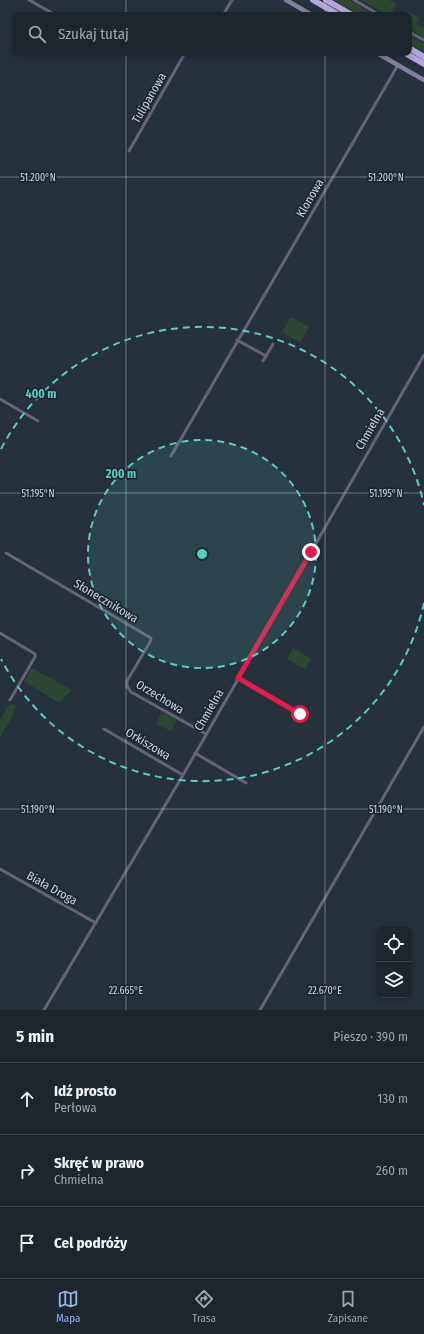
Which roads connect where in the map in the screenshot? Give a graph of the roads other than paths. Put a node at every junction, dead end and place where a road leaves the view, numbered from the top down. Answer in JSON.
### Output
{"nodes":[{"id":1,"x":29,"y":0,"type":"edge"},
{"id":2,"x":232,"y":0,"type":"edge"},
{"id":3,"x":286,"y":0,"type":"edge"},
{"id":4,"x":313,"y":0,"type":"edge"},
{"id":5,"x":326,"y":0,"type":"edge"},
{"id":6,"x":354,"y":0,"type":"edge"},
{"id":7,"x":50,"y":12,"type":"edge"},
{"id":8,"x":225,"y":12,"type":"edge"},
{"id":9,"x":307,"y":12,"type":"edge"},
{"id":10,"x":334,"y":12,"type":"edge"},
{"id":11,"x":347,"y":12,"type":"edge"},
{"id":12,"x":375,"y":12,"type":"edge"},
{"id":13,"x":412,"y":34,"type":"edge"},
{"id":14,"x":424,"y":40,"type":"edge"},
{"id":15,"x":412,"y":50,"type":"edge"},
{"id":16,"x":183,"y":56,"type":"edge"},
{"id":17,"x":382,"y":56,"type":"edge"},
{"id":18,"x":410,"y":56,"type":"edge"},
{"id":19,"x":424,"y":57,"type":"edge"},
{"id":20,"x":424,"y":64,"type":"edge"},
{"id":21,"x":398,"y":65,"type":"junction"},
{"id":22,"x":424,"y":80,"type":"edge"},
{"id":23,"x":129,"y":151,"type":"dead end"},
{"id":24,"x":237,"y":340,"type":"junction"},
{"id":25,"x":273,"y":344,"type":"dead end"},
{"id":26,"x":424,"y":355,"type":"edge"},
{"id":27,"x":266,"y":356,"type":"junction"},
{"id":28,"x":263,"y":362,"type":"dead end"},
{"id":29,"x":0,"y":400,"type":"edge"},
{"id":30,"x":38,"y":421,"type":"dead end"},
{"id":31,"x":170,"y":456,"type":"dead end"},
{"id":32,"x":6,"y":553,"type":"dead end"},
{"id":33,"x":0,"y":633,"type":"edge"},
{"id":34,"x":238,"y":678,"type":"junction"},
{"id":35,"x":127,"y":686,"type":"joint"},
{"id":36,"x":10,"y":700,"type":"dead end"},
{"id":37,"x":300,"y":714,"type":"dead end"},
{"id":38,"x":424,"y":727,"type":"edge"},
{"id":39,"x":104,"y":729,"type":"dead end"},
{"id":40,"x":206,"y":734,"type":"junction"},
{"id":41,"x":195,"y":753,"type":"junction"},
{"id":42,"x":183,"y":775,"type":"junction"},
{"id":43,"x":246,"y":783,"type":"dead end"},
{"id":44,"x":0,"y":869,"type":"edge"},
{"id":45,"x":96,"y":923,"type":"junction"},
{"id":46,"x":44,"y":1010,"type":"edge"},
{"id":47,"x":260,"y":1010,"type":"edge"}],
"edges":[{"from":1,"to":7,"type":"street"},
{"from":2,"to":8,"type":"street"},
{"from":3,"to":9,"type":"street"},
{"from":4,"to":10,"type":"highway"},
{"from":5,"to":11,"type":"highway"},
{"from":6,"to":12,"type":"street"},
{"from":13,"to":14,"type":"street"},
{"from":15,"to":19,"type":"highway"},
{"from":16,"to":23,"type":"street","name":"Tulipanowa"},
{"from":17,"to":21,"type":"street"},
{"from":18,"to":20,"type":"highway"},
{"from":21,"to":22,"type":"street"},
{"from":21,"to":24,"type":"street","name":"Klonowa"},
{"from":24,"to":27,"type":"street"},
{"from":24,"to":31,"type":"street","name":"Klonowa"},
{"from":25,"to":27,"type":"street"},
{"from":26,"to":34,"type":"street","name":"Chmielna"},
{"from":27,"to":28,"type":"street"},
{"from":29,"to":30,"type":"street"},
{"from":32,"to":35,"type":"street","name":"Słonecznikowa"},
{"from":33,"to":36,"type":"street"},
{"from":34,"to":37,"type":"street"},
{"from":34,"to":40,"type":"street","name":"Chmielna"},
{"from":35,"to":40,"type":"street","name":"Orzechowa"},
{"from":38,"to":47,"type":"street"},
{"from":39,"to":42,"type":"street","name":"Orkiszowa"},
{"from":40,"to":41,"type":"street","name":"Chmielna"},
{"from":41,"to":42,"type":"street","name":"Chmielna"},
{"from":41,"to":43,"type":"street"},
{"from":42,"to":45,"type":"street","name":"Chmielna"},
{"from":44,"to":45,"type":"street","name":"Biała Droga"},
{"from":45,"to":46,"type":"street","name":"Chmielna"}]}
